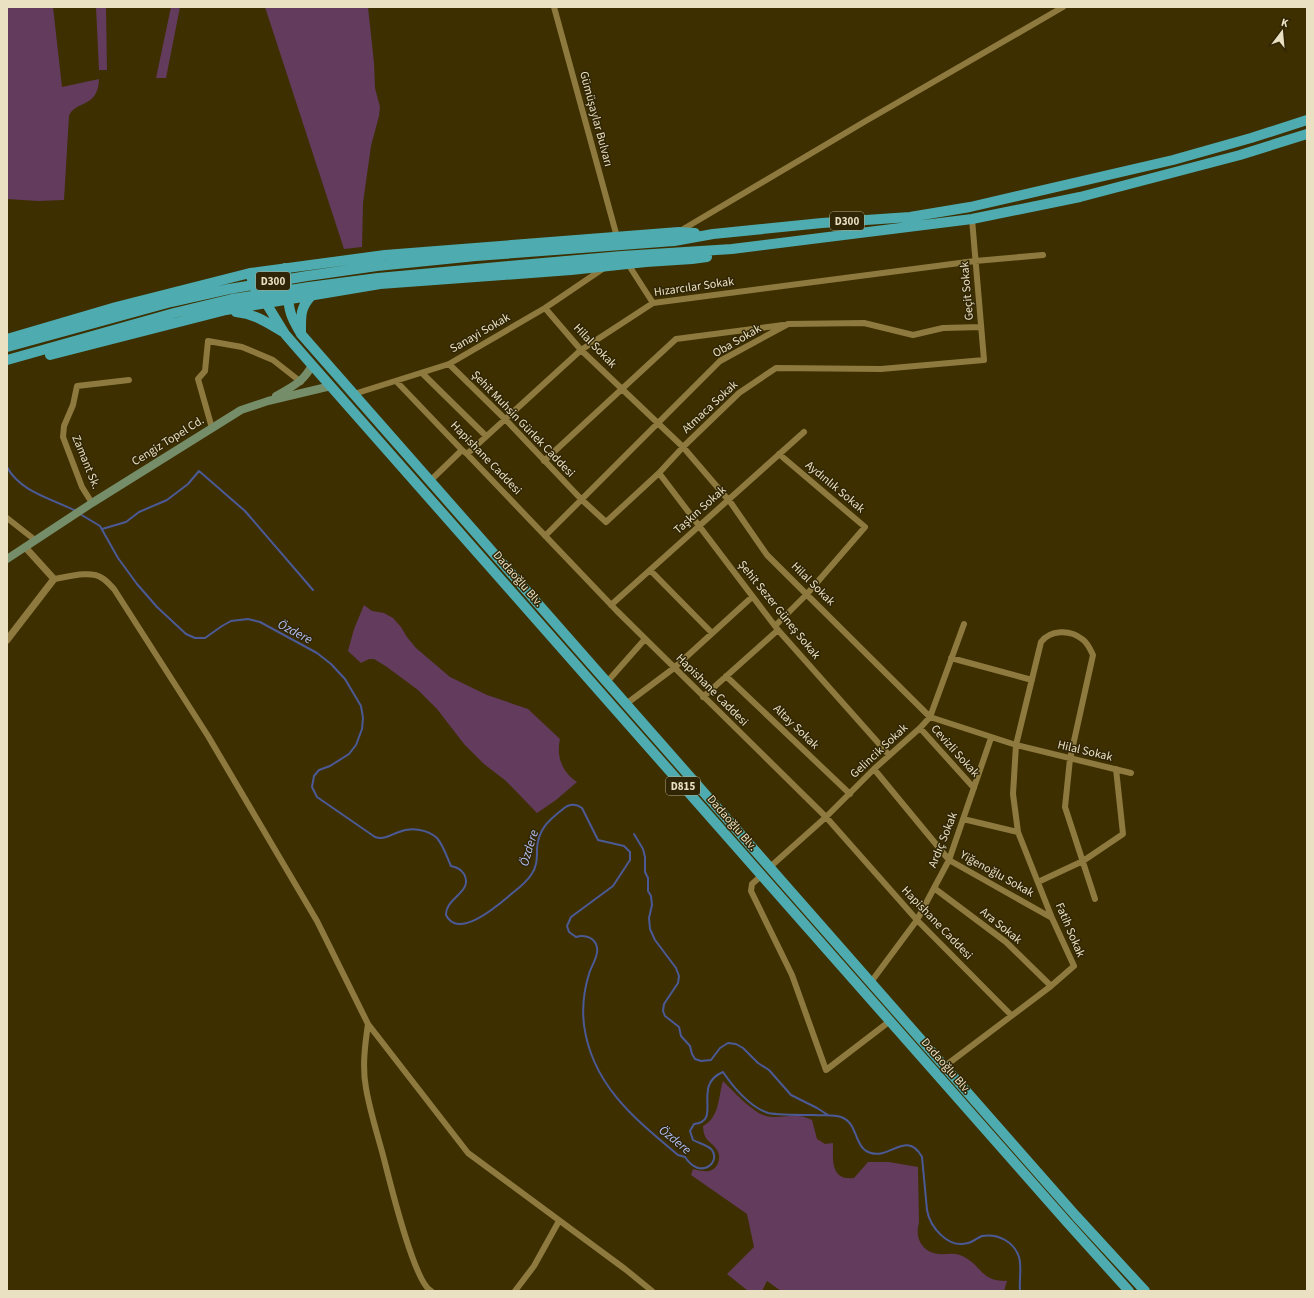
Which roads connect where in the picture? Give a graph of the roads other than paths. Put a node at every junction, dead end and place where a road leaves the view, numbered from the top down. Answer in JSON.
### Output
{"nodes":[{"id":1,"x":554,"y":7,"type":"edge"},
{"id":2,"x":1063,"y":7,"type":"edge"},
{"id":3,"x":1307,"y":120,"type":"edge"},
{"id":4,"x":1307,"y":134,"type":"edge"},
{"id":5,"x":972,"y":219,"type":"junction"},
{"id":6,"x":679,"y":232,"type":"junction"},
{"id":7,"x":713,"y":234,"type":"junction"},
{"id":8,"x":617,"y":237,"type":"junction"},
{"id":9,"x":732,"y":250,"type":"junction"},
{"id":10,"x":1043,"y":255,"type":"dead end"},
{"id":11,"x":975,"y":261,"type":"junction"},
{"id":12,"x":628,"y":264,"type":"junction"},
{"id":13,"x":606,"y":266,"type":"junction"},
{"id":14,"x":285,"y":268,"type":"junction"},
{"id":15,"x":250,"y":272,"type":"junction"},
{"id":16,"x":311,"y":296,"type":"junction"},
{"id":17,"x":288,"y":300,"type":"junction"},
{"id":18,"x":266,"y":303,"type":"junction"},
{"id":19,"x":653,"y":303,"type":"junction"},
{"id":20,"x":545,"y":308,"type":"junction"},
{"id":21,"x":226,"y":310,"type":"junction"},
{"id":22,"x":788,"y":324,"type":"junction"},
{"id":23,"x":981,"y":327,"type":"junction"},
{"id":24,"x":285,"y":334,"type":"junction"},
{"id":25,"x":301,"y":334,"type":"junction"},
{"id":26,"x":7,"y":339,"type":"edge"},
{"id":27,"x":7,"y":347,"type":"edge"},
{"id":28,"x":581,"y":350,"type":"junction"},
{"id":29,"x":7,"y":360,"type":"edge"},
{"id":30,"x":984,"y":360,"type":"joint"},
{"id":31,"x":449,"y":364,"type":"junction"},
{"id":32,"x":312,"y":365,"type":"junction"},
{"id":33,"x":7,"y":366,"type":"edge"},
{"id":34,"x":422,"y":373,"type":"junction"},
{"id":35,"x":129,"y":380,"type":"dead end"},
{"id":36,"x":396,"y":381,"type":"junction"},
{"id":37,"x":301,"y":382,"type":"junction"},
{"id":38,"x":331,"y":386,"type":"junction"},
{"id":39,"x":621,"y":388,"type":"junction"},
{"id":40,"x":354,"y":394,"type":"junction"},
{"id":41,"x":268,"y":401,"type":"junction"},
{"id":42,"x":505,"y":419,"type":"junction"},
{"id":43,"x":658,"y":423,"type":"junction"},
{"id":44,"x":212,"y":428,"type":"junction"},
{"id":45,"x":804,"y":432,"type":"dead end"},
{"id":46,"x":486,"y":436,"type":"junction"},
{"id":47,"x":683,"y":447,"type":"junction"},
{"id":48,"x":465,"y":452,"type":"junction"},
{"id":49,"x":779,"y":454,"type":"junction"},
{"id":50,"x":544,"y":461,"type":"junction"},
{"id":51,"x":659,"y":473,"type":"junction"},
{"id":52,"x":430,"y":481,"type":"junction"},
{"id":53,"x":581,"y":499,"type":"junction"},
{"id":54,"x":729,"y":500,"type":"junction"},
{"id":55,"x":88,"y":505,"type":"junction"},
{"id":56,"x":7,"y":518,"type":"edge"},
{"id":57,"x":700,"y":526,"type":"junction"},
{"id":58,"x":545,"y":536,"type":"junction"},
{"id":59,"x":35,"y":540,"type":"junction"},
{"id":60,"x":25,"y":547,"type":"junction"},
{"id":61,"x":7,"y":559,"type":"edge"},
{"id":62,"x":650,"y":570,"type":"junction"},
{"id":63,"x":54,"y":579,"type":"junction"},
{"id":64,"x":807,"y":594,"type":"junction"},
{"id":65,"x":752,"y":597,"type":"junction"},
{"id":66,"x":612,"y":605,"type":"junction"},
{"id":67,"x":964,"y":624,"type":"dead end"},
{"id":68,"x":776,"y":628,"type":"junction"},
{"id":69,"x":712,"y":634,"type":"junction"},
{"id":70,"x":645,"y":639,"type":"junction"},
{"id":71,"x":7,"y":640,"type":"edge"},
{"id":72,"x":952,"y":658,"type":"junction"},
{"id":73,"x":674,"y":668,"type":"junction"},
{"id":74,"x":726,"y":676,"type":"junction"},
{"id":75,"x":1032,"y":680,"type":"junction"},
{"id":76,"x":607,"y":682,"type":"junction"},
{"id":77,"x":703,"y":697,"type":"junction"},
{"id":78,"x":626,"y":704,"type":"junction"},
{"id":79,"x":930,"y":717,"type":"junction"},
{"id":80,"x":920,"y":728,"type":"junction"},
{"id":81,"x":991,"y":738,"type":"junction"},
{"id":82,"x":1016,"y":746,"type":"junction"},
{"id":83,"x":889,"y":755,"type":"junction"},
{"id":84,"x":1070,"y":759,"type":"junction"},
{"id":85,"x":1116,"y":769,"type":"junction"},
{"id":86,"x":874,"y":770,"type":"junction"},
{"id":87,"x":1131,"y":773,"type":"dead end"},
{"id":88,"x":974,"y":788,"type":"junction"},
{"id":89,"x":850,"y":794,"type":"junction"},
{"id":90,"x":826,"y":817,"type":"junction"},
{"id":91,"x":964,"y":819,"type":"junction"},
{"id":92,"x":1018,"y":832,"type":"junction"},
{"id":93,"x":949,"y":860,"type":"junction"},
{"id":94,"x":1083,"y":861,"type":"junction"},
{"id":95,"x":770,"y":867,"type":"junction"},
{"id":96,"x":762,"y":875,"type":"junction"},
{"id":97,"x":1038,"y":882,"type":"junction"},
{"id":98,"x":934,"y":888,"type":"junction"},
{"id":99,"x":1095,"y":899,"type":"dead end"},
{"id":100,"x":1052,"y":918,"type":"junction"},
{"id":101,"x":917,"y":920,"type":"junction"},
{"id":102,"x":871,"y":982,"type":"junction"},
{"id":103,"x":1050,"y":986,"type":"junction"},
{"id":104,"x":1011,"y":1015,"type":"junction"},
{"id":105,"x":890,"y":1021,"type":"junction"},
{"id":106,"x":368,"y":1024,"type":"junction"},
{"id":107,"x":945,"y":1066,"type":"junction"},
{"id":108,"x":559,"y":1221,"type":"junction"},
{"id":109,"x":429,"y":1290,"type":"edge"},
{"id":110,"x":515,"y":1291,"type":"edge"},
{"id":111,"x":652,"y":1291,"type":"edge"},
{"id":112,"x":1129,"y":1291,"type":"edge"},
{"id":113,"x":1145,"y":1291,"type":"edge"}],
"edges":[{"from":1,"to":8,"type":"street","name":"Gümüşaylar Bulvarı"},
{"from":2,"to":6,"type":"street"},
{"from":3,"to":7,"type":"highway","number":"D300"},
{"from":4,"to":5,"type":"highway","number":"D300"},
{"from":5,"to":9,"type":"highway","number":"D300"},
{"from":5,"to":11,"type":"street","name":"Geçit Sokak"},
{"from":6,"to":7,"type":"highway"},
{"from":6,"to":8,"type":"highway"},
{"from":7,"to":27,"type":"highway","number":"D300"},
{"from":8,"to":14,"type":"highway"},
{"from":9,"to":12,"type":"highway"},
{"from":9,"to":29,"type":"highway","number":"D300"},
{"from":10,"to":11,"type":"street","name":"Hızarcılar Sokak"},
{"from":11,"to":19,"type":"street","name":"Hızarcılar Sokak"},
{"from":11,"to":23,"type":"street","name":"Geçit Sokak"},
{"from":12,"to":13,"type":"highway"},
{"from":12,"to":19,"type":"street"},
{"from":13,"to":16,"type":"highway"},
{"from":13,"to":20,"type":"street","name":"Sanayi Sokak"},
{"from":14,"to":15,"type":"highway"},
{"from":14,"to":17,"type":"highway","name":"Dadaoğlu Blv.","number":"D815"},
{"from":15,"to":18,"type":"highway","name":"Dadaoğlu Blv.","number":"D815"},
{"from":15,"to":26,"type":"highway"},
{"from":16,"to":17,"type":"highway"},
{"from":16,"to":25,"type":"highway"},
{"from":17,"to":18,"type":"highway"},
{"from":17,"to":25,"type":"highway","name":"Dadaoğlu Blv.","number":"D815"},
{"from":18,"to":21,"type":"highway"},
{"from":18,"to":24,"type":"highway","name":"Dadaoğlu Blv.","number":"D815"},
{"from":19,"to":28,"type":"street","name":"Hızarcılar Sokak"},
{"from":20,"to":28,"type":"street","name":"Hilal Sokak"},
{"from":20,"to":31,"type":"street","name":"Sanayi Sokak"},
{"from":21,"to":24,"type":"highway"},
{"from":21,"to":33,"type":"highway"},
{"from":22,"to":23,"type":"street","name":"Oba Sokak"},
{"from":22,"to":39,"type":"street"},
{"from":22,"to":43,"type":"street","name":"Oba Sokak"},
{"from":23,"to":30,"type":"street","name":"Geçit Sokak"},
{"from":24,"to":32,"type":"highway","name":"Dadaoğlu Blv.","number":"D815"},
{"from":25,"to":40,"type":"highway","name":"Dadaoğlu Blv.","number":"D815"},
{"from":28,"to":39,"type":"street","name":"Hilal Sokak"},
{"from":28,"to":42,"type":"street","name":"Hızarcılar Sokak"},
{"from":30,"to":47,"type":"street","name":"Atmaca Sokak"},
{"from":31,"to":34,"type":"street","name":"Sanayi Sokak"},
{"from":31,"to":42,"type":"street","name":"Şehit Muhsin Gürlek Caddesi"},
{"from":32,"to":37,"type":"main road"},
{"from":32,"to":38,"type":"highway","name":"Dadaoğlu Blv.","number":"D815"},
{"from":34,"to":36,"type":"street","name":"Sanayi Sokak"},
{"from":34,"to":46,"type":"street"},
{"from":35,"to":55,"type":"street","name":"Zamant Sk."},
{"from":36,"to":40,"type":"street","name":"Sanayi Sokak"},
{"from":36,"to":48,"type":"street","name":"Hapishane Caddesi"},
{"from":37,"to":41,"type":"main road"},
{"from":37,"to":44,"type":"street"},
{"from":38,"to":41,"type":"main road"},
{"from":38,"to":96,"type":"highway","name":"Dadaoğlu Blv.","number":"D815"},
{"from":39,"to":43,"type":"street","name":"Hilal Sokak"},
{"from":39,"to":50,"type":"street"},
{"from":40,"to":52,"type":"highway","name":"Dadaoğlu Blv.","number":"D815"},
{"from":41,"to":44,"type":"main road","name":"Cengiz Topel Cd."},
{"from":42,"to":46,"type":"street","name":"Hızarcılar Sokak"},
{"from":42,"to":50,"type":"street","name":"Şehit Muhsin Gürlek Caddesi"},
{"from":43,"to":47,"type":"street","name":"Hilal Sokak"},
{"from":43,"to":53,"type":"street","name":"Oba Sokak"},
{"from":44,"to":55,"type":"main road","name":"Cengiz Topel Cd."},
{"from":45,"to":49,"type":"street","name":"Taşkın Sokak"},
{"from":46,"to":48,"type":"street","name":"Hızarcılar Sokak"},
{"from":47,"to":51,"type":"street","name":"Atmaca Sokak"},
{"from":47,"to":54,"type":"street","name":"Hilal Sokak"},
{"from":48,"to":52,"type":"street","name":"Hızarcılar Sokak"},
{"from":48,"to":58,"type":"street","name":"Hapishane Caddesi"},
{"from":49,"to":54,"type":"street","name":"Taşkın Sokak"},
{"from":49,"to":64,"type":"street","name":"Aydınlık Sokak"},
{"from":50,"to":53,"type":"street","name":"Şehit Muhsin Gürlek Caddesi"},
{"from":51,"to":53,"type":"street","name":"Atmaca Sokak"},
{"from":51,"to":57,"type":"street","name":"Şehit Sezer Güneş Sokak"},
{"from":52,"to":76,"type":"highway","name":"Dadaoğlu Blv.","number":"D815"},
{"from":53,"to":58,"type":"street","name":"Oba Sokak"},
{"from":54,"to":57,"type":"street","name":"Taşkın Sokak"},
{"from":54,"to":64,"type":"street","name":"Hilal Sokak"},
{"from":55,"to":59,"type":"main road","name":"Cengiz Topel Cd."},
{"from":56,"to":59,"type":"street"},
{"from":57,"to":62,"type":"street","name":"Taşkın Sokak"},
{"from":57,"to":65,"type":"street","name":"Şehit Sezer Güneş Sokak"},
{"from":58,"to":66,"type":"street","name":"Hapishane Caddesi"},
{"from":59,"to":60,"type":"main road"},
{"from":60,"to":61,"type":"main road"},
{"from":60,"to":63,"type":"street"},
{"from":62,"to":66,"type":"street","name":"Taşkın Sokak"},
{"from":62,"to":69,"type":"street"},
{"from":63,"to":71,"type":"street"},
{"from":63,"to":106,"type":"street"},
{"from":64,"to":68,"type":"street","name":"Aydınlık Sokak"},
{"from":64,"to":79,"type":"street","name":"Hilal Sokak"},
{"from":65,"to":68,"type":"street","name":"Şehit Sezer Güneş Sokak"},
{"from":65,"to":69,"type":"street"},
{"from":66,"to":70,"type":"street","name":"Hapishane Caddesi"},
{"from":67,"to":72,"type":"street","name":"Gelincik Sokak"},
{"from":68,"to":74,"type":"street","name":"Aydınlık Sokak"},
{"from":68,"to":83,"type":"street","name":"Şehit Sezer Güneş Sokak"},
{"from":69,"to":73,"type":"street"},
{"from":70,"to":73,"type":"street","name":"Hapishane Caddesi"},
{"from":70,"to":76,"type":"street"},
{"from":72,"to":75,"type":"street"},
{"from":72,"to":79,"type":"street","name":"Gelincik Sokak"},
{"from":73,"to":77,"type":"street","name":"Hapishane Caddesi"},
{"from":73,"to":78,"type":"street"},
{"from":74,"to":77,"type":"street","name":"Aydınlık Sokak"},
{"from":74,"to":89,"type":"street","name":"Altay Sokak"},
{"from":75,"to":82,"type":"street","name":"Fatih Sokak"},
{"from":75,"to":84,"type":"street","name":"Fatih Sokak"},
{"from":76,"to":78,"type":"highway","name":"Dadaoğlu Blv.","number":"D815"},
{"from":77,"to":90,"type":"street","name":"Hapishane Caddesi"},
{"from":78,"to":95,"type":"highway","name":"Dadaoğlu Blv.","number":"D815"},
{"from":79,"to":80,"type":"street","name":"Gelincik Sokak"},
{"from":79,"to":81,"type":"street","name":"Hilal Sokak"},
{"from":80,"to":83,"type":"street","name":"Gelincik Sokak"},
{"from":80,"to":88,"type":"street","name":"Cevizli Sokak"},
{"from":81,"to":82,"type":"street","name":"Hilal Sokak"},
{"from":81,"to":88,"type":"street","name":"Ardıç Sokak"},
{"from":82,"to":84,"type":"street","name":"Hilal Sokak"},
{"from":82,"to":92,"type":"street","name":"Fatih Sokak"},
{"from":83,"to":86,"type":"street","name":"Gelincik Sokak"},
{"from":84,"to":85,"type":"street","name":"Hilal Sokak"},
{"from":84,"to":94,"type":"street"},
{"from":85,"to":87,"type":"street","name":"Hilal Sokak"},
{"from":85,"to":94,"type":"street"},
{"from":86,"to":89,"type":"street","name":"Gelincik Sokak"},
{"from":86,"to":93,"type":"street","name":"Yiğenoğlu Sokak"},
{"from":88,"to":91,"type":"street","name":"Ardıç Sokak"},
{"from":89,"to":90,"type":"street","name":"Gelincik Sokak"},
{"from":90,"to":95,"type":"street","name":"Gelincik Sokak"},
{"from":90,"to":101,"type":"street","name":"Hapishane Caddesi"},
{"from":91,"to":92,"type":"street"},
{"from":91,"to":93,"type":"street","name":"Ardıç Sokak"},
{"from":92,"to":97,"type":"street","name":"Fatih Sokak"},
{"from":93,"to":98,"type":"street","name":"Ardıç Sokak"},
{"from":93,"to":100,"type":"street","name":"Yiğenoğlu Sokak"},
{"from":94,"to":97,"type":"street"},
{"from":94,"to":99,"type":"street"},
{"from":95,"to":102,"type":"highway","name":"Dadaoğlu Blv.","number":"D815"},
{"from":96,"to":105,"type":"highway","name":"Dadaoğlu Blv.","number":"D815"},
{"from":96,"to":105,"type":"street"},
{"from":97,"to":100,"type":"street","name":"Fatih Sokak"},
{"from":98,"to":101,"type":"street","name":"Ardıç Sokak"},
{"from":98,"to":103,"type":"street","name":"Ara Sokak"},
{"from":100,"to":103,"type":"street","name":"Fatih Sokak"},
{"from":101,"to":102,"type":"street","name":"Ardıç Sokak"},
{"from":101,"to":104,"type":"street","name":"Hapishane Caddesi"},
{"from":102,"to":107,"type":"highway","name":"Dadaoğlu Blv.","number":"D815"},
{"from":103,"to":104,"type":"street","name":"Fatih Sokak"},
{"from":104,"to":107,"type":"street","name":"Fatih Sokak"},
{"from":105,"to":112,"type":"highway","name":"Dadaoğlu Blv.","number":"D815"},
{"from":106,"to":108,"type":"street"},
{"from":106,"to":109,"type":"street"},
{"from":107,"to":113,"type":"highway","name":"Dadaoğlu Blv.","number":"D815"},
{"from":108,"to":110,"type":"street"},
{"from":108,"to":111,"type":"street"}]}
